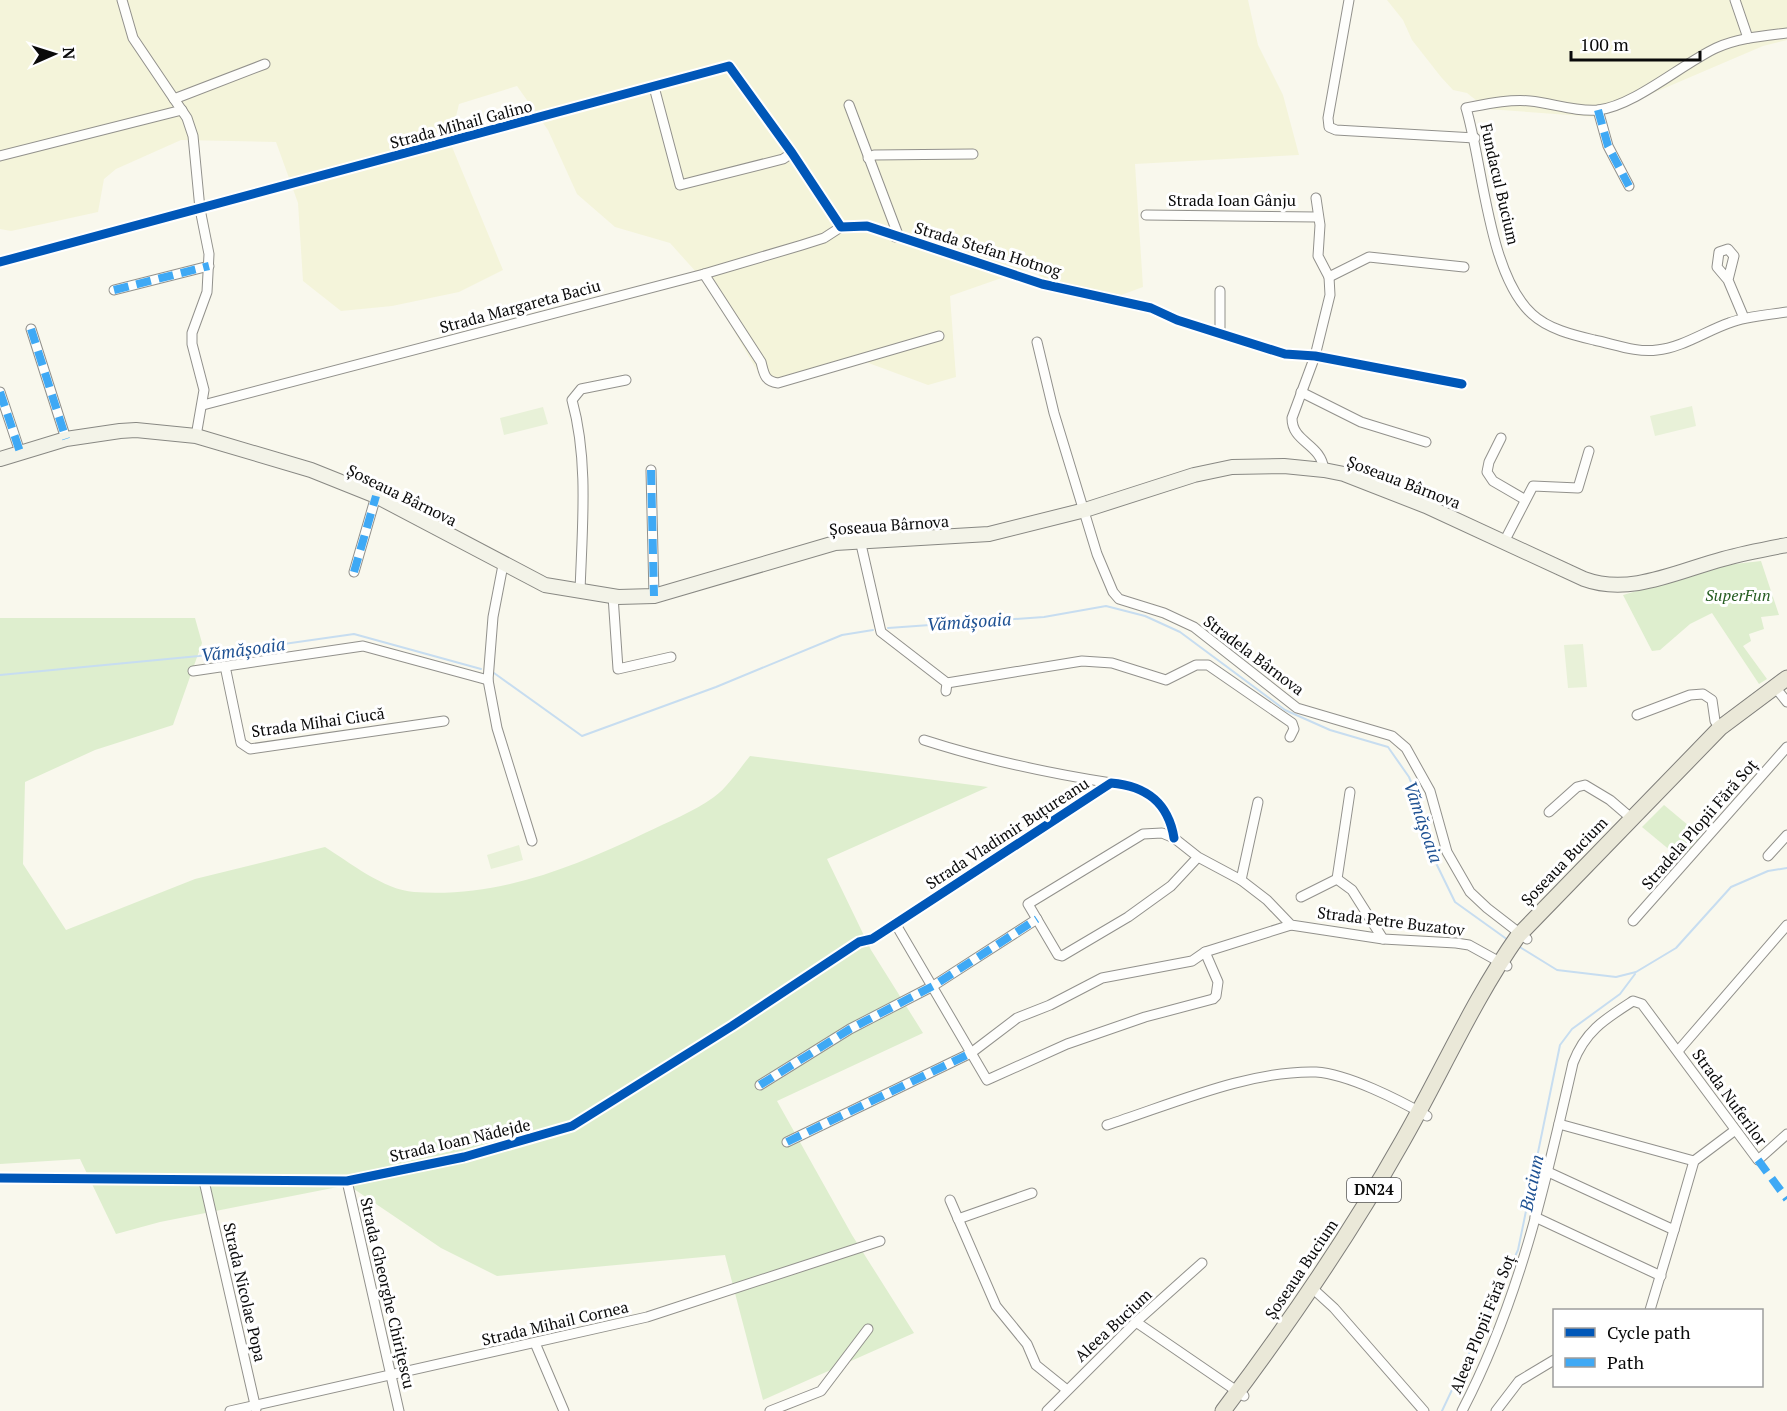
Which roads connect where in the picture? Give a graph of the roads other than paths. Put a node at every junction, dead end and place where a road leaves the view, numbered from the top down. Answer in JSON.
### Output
{"nodes":[{"id":1,"x":122,"y":0,"type":"edge"},
{"id":2,"x":1349,"y":0,"type":"edge"},
{"id":3,"x":1735,"y":0,"type":"edge"},
{"id":4,"x":1787,"y":33,"type":"edge"},
{"id":5,"x":1748,"y":38,"type":"junction"},
{"id":6,"x":265,"y":64,"type":"dead end"},
{"id":7,"x":654,"y":87,"type":"junction"},
{"id":8,"x":174,"y":99,"type":"junction"},
{"id":9,"x":849,"y":105,"type":"dead end"},
{"id":10,"x":182,"y":110,"type":"junction"},
{"id":11,"x":1598,"y":110,"type":"junction"},
{"id":12,"x":1475,"y":138,"type":"junction"},
{"id":13,"x":792,"y":153,"type":"junction"},
{"id":14,"x":973,"y":154,"type":"dead end"},
{"id":15,"x":0,"y":156,"type":"edge"},
{"id":16,"x":868,"y":158,"type":"junction"},
{"id":17,"x":1629,"y":186,"type":"dead end"},
{"id":18,"x":1316,"y":198,"type":"dead end"},
{"id":19,"x":200,"y":209,"type":"junction"},
{"id":20,"x":1146,"y":215,"type":"dead end"},
{"id":21,"x":1317,"y":217,"type":"junction"},
{"id":22,"x":841,"y":227,"type":"junction"},
{"id":23,"x":895,"y":237,"type":"junction"},
{"id":24,"x":0,"y":262,"type":"edge"},
{"id":25,"x":209,"y":266,"type":"junction"},
{"id":26,"x":1464,"y":267,"type":"dead end"},
{"id":27,"x":705,"y":274,"type":"junction"},
{"id":28,"x":1329,"y":277,"type":"junction"},
{"id":29,"x":1728,"y":280,"type":"dead end"},
{"id":30,"x":114,"y":290,"type":"dead end"},
{"id":31,"x":1220,"y":291,"type":"dead end"},
{"id":32,"x":1787,"y":312,"type":"edge"},
{"id":33,"x":1744,"y":318,"type":"junction"},
{"id":34,"x":31,"y":329,"type":"dead end"},
{"id":35,"x":1220,"y":332,"type":"junction"},
{"id":36,"x":939,"y":336,"type":"dead end"},
{"id":37,"x":1037,"y":342,"type":"dead end"},
{"id":38,"x":1315,"y":356,"type":"junction"},
{"id":39,"x":626,"y":380,"type":"dead end"},
{"id":40,"x":1462,"y":384,"type":"dead end"},
{"id":41,"x":1301,"y":392,"type":"junction"},
{"id":42,"x":0,"y":393,"type":"edge"},
{"id":43,"x":203,"y":405,"type":"junction"},
{"id":44,"x":196,"y":436,"type":"junction"},
{"id":45,"x":1502,"y":438,"type":"dead end"},
{"id":46,"x":66,"y":439,"type":"junction"},
{"id":47,"x":1426,"y":442,"type":"dead end"},
{"id":48,"x":1588,"y":451,"type":"dead end"},
{"id":49,"x":20,"y":452,"type":"junction"},
{"id":50,"x":0,"y":459,"type":"edge"},
{"id":51,"x":651,"y":470,"type":"dead end"},
{"id":52,"x":1324,"y":470,"type":"junction"},
{"id":53,"x":376,"y":496,"type":"junction"},
{"id":54,"x":1524,"y":499,"type":"junction"},
{"id":55,"x":1085,"y":510,"type":"junction"},
{"id":56,"x":860,"y":540,"type":"junction"},
{"id":57,"x":1504,"y":542,"type":"junction"},
{"id":58,"x":1787,"y":545,"type":"edge"},
{"id":59,"x":503,"y":565,"type":"junction"},
{"id":60,"x":354,"y":572,"type":"dead end"},
{"id":61,"x":580,"y":592,"type":"junction"},
{"id":62,"x":613,"y":596,"type":"junction"},
{"id":63,"x":654,"y":596,"type":"junction"},
{"id":64,"x":671,"y":657,"type":"dead end"},
{"id":65,"x":225,"y":666,"type":"junction"},
{"id":66,"x":193,"y":671,"type":"dead end"},
{"id":67,"x":488,"y":680,"type":"junction"},
{"id":68,"x":1783,"y":690,"type":"edge"},
{"id":69,"x":1637,"y":715,"type":"dead end"},
{"id":70,"x":444,"y":721,"type":"dead end"},
{"id":71,"x":1720,"y":728,"type":"junction"},
{"id":72,"x":1290,"y":737,"type":"dead end"},
{"id":73,"x":924,"y":740,"type":"dead end"},
{"id":74,"x":1787,"y":747,"type":"edge"},
{"id":75,"x":1111,"y":783,"type":"junction"},
{"id":76,"x":1350,"y":792,"type":"dead end"},
{"id":77,"x":1257,"y":802,"type":"dead end"},
{"id":78,"x":1549,"y":812,"type":"dead end"},
{"id":79,"x":1631,"y":818,"type":"junction"},
{"id":80,"x":1787,"y":835,"type":"edge"},
{"id":81,"x":1174,"y":838,"type":"junction"},
{"id":82,"x":532,"y":841,"type":"dead end"},
{"id":83,"x":1768,"y":856,"type":"dead end"},
{"id":84,"x":1198,"y":857,"type":"junction"},
{"id":85,"x":1337,"y":879,"type":"junction"},
{"id":86,"x":1241,"y":880,"type":"junction"},
{"id":87,"x":1301,"y":897,"type":"dead end"},
{"id":88,"x":1037,"y":919,"type":"junction"},
{"id":89,"x":1633,"y":921,"type":"dead end"},
{"id":90,"x":894,"y":923,"type":"junction"},
{"id":91,"x":1787,"y":924,"type":"edge"},
{"id":92,"x":1292,"y":925,"type":"junction"},
{"id":93,"x":1523,"y":937,"type":"junction"},
{"id":94,"x":872,"y":939,"type":"joint"},
{"id":95,"x":1383,"y":939,"type":"junction"},
{"id":96,"x":1205,"y":952,"type":"junction"},
{"id":97,"x":1506,"y":961,"type":"junction"},
{"id":98,"x":933,"y":986,"type":"junction"},
{"id":99,"x":1642,"y":1004,"type":"joint"},
{"id":100,"x":1678,"y":1052,"type":"junction"},
{"id":101,"x":971,"y":1053,"type":"junction"},
{"id":102,"x":760,"y":1085,"type":"dead end"},
{"id":103,"x":1423,"y":1114,"type":"junction"},
{"id":104,"x":1559,"y":1124,"type":"junction"},
{"id":105,"x":1107,"y":1125,"type":"dead end"},
{"id":106,"x":1734,"y":1131,"type":"junction"},
{"id":107,"x":1787,"y":1134,"type":"edge"},
{"id":108,"x":787,"y":1142,"type":"dead end"},
{"id":109,"x":1694,"y":1161,"type":"junction"},
{"id":110,"x":1546,"y":1170,"type":"junction"},
{"id":111,"x":0,"y":1178,"type":"edge"},
{"id":112,"x":204,"y":1180,"type":"junction"},
{"id":113,"x":347,"y":1181,"type":"junction"},
{"id":114,"x":1032,"y":1193,"type":"dead end"},
{"id":115,"x":950,"y":1200,"type":"dead end"},
{"id":116,"x":1535,"y":1217,"type":"junction"},
{"id":117,"x":958,"y":1220,"type":"junction"},
{"id":118,"x":1674,"y":1230,"type":"junction"},
{"id":119,"x":880,"y":1241,"type":"dead end"},
{"id":120,"x":1202,"y":1263,"type":"dead end"},
{"id":121,"x":1661,"y":1276,"type":"junction"},
{"id":122,"x":1315,"y":1290,"type":"junction"},
{"id":123,"x":1651,"y":1309,"type":"edge"},
{"id":124,"x":1136,"y":1322,"type":"junction"},
{"id":125,"x":868,"y":1329,"type":"dead end"},
{"id":126,"x":535,"y":1343,"type":"junction"},
{"id":127,"x":1553,"y":1361,"type":"edge"},
{"id":128,"x":392,"y":1375,"type":"junction"},
{"id":129,"x":1066,"y":1390,"type":"junction"},
{"id":130,"x":1241,"y":1394,"type":"junction"},
{"id":131,"x":256,"y":1408,"type":"edge"},
{"id":132,"x":230,"y":1411,"type":"edge"},
{"id":133,"x":399,"y":1411,"type":"edge"},
{"id":134,"x":564,"y":1411,"type":"edge"},
{"id":135,"x":770,"y":1411,"type":"edge"},
{"id":136,"x":1047,"y":1411,"type":"edge"},
{"id":137,"x":1223,"y":1411,"type":"edge"},
{"id":138,"x":1234,"y":1411,"type":"edge"},
{"id":139,"x":1424,"y":1411,"type":"edge"},
{"id":140,"x":1462,"y":1411,"type":"edge"},
{"id":141,"x":1496,"y":1411,"type":"edge"}],
"edges":[{"from":1,"to":8,"type":"street"},
{"from":2,"to":12,"type":"street"},
{"from":3,"to":5,"type":"street"},
{"from":4,"to":5,"type":"street"},
{"from":5,"to":11,"type":"street"},
{"from":6,"to":8,"type":"street"},
{"from":7,"to":13,"type":"street","name":"Strada Mihail Galino"},
{"from":7,"to":13,"type":"street"},
{"from":7,"to":19,"type":"street","name":"Strada Mihail Galino"},
{"from":8,"to":10,"type":"street"},
{"from":9,"to":16,"type":"street"},
{"from":10,"to":15,"type":"street"},
{"from":10,"to":19,"type":"street"},
{"from":11,"to":12,"type":"street","name":"Fundacul Bucium"},
{"from":11,"to":17,"type":"street"},
{"from":12,"to":33,"type":"street","name":"Fundacul Bucium"},
{"from":13,"to":22,"type":"street"},
{"from":14,"to":16,"type":"street"},
{"from":16,"to":23,"type":"street"},
{"from":18,"to":21,"type":"street"},
{"from":19,"to":24,"type":"street","name":"Strada Mihail Galino"},
{"from":19,"to":25,"type":"street"},
{"from":20,"to":21,"type":"street","name":"Strada Ioan Gânju"},
{"from":21,"to":28,"type":"street"},
{"from":22,"to":23,"type":"street","name":"Strada Stefan Hotnog"},
{"from":22,"to":27,"type":"street","name":"Strada Margareta Baciu"},
{"from":23,"to":35,"type":"street","name":"Strada Stefan Hotnog"},
{"from":25,"to":30,"type":"street"},
{"from":25,"to":43,"type":"street"},
{"from":26,"to":28,"type":"street"},
{"from":27,"to":36,"type":"street"},
{"from":27,"to":43,"type":"street","name":"Strada Margareta Baciu"},
{"from":28,"to":38,"type":"street"},
{"from":29,"to":33,"type":"street"},
{"from":31,"to":35,"type":"street"},
{"from":32,"to":33,"type":"street","name":"Fundacul Bucium"},
{"from":34,"to":46,"type":"street"},
{"from":35,"to":38,"type":"street","name":"Strada Stefan Hotnog"},
{"from":37,"to":55,"type":"street","name":"Stradela Bârnova"},
{"from":38,"to":40,"type":"street","name":"Strada Stefan Hotnog"},
{"from":38,"to":41,"type":"street"},
{"from":39,"to":61,"type":"street"},
{"from":41,"to":47,"type":"street"},
{"from":41,"to":52,"type":"street"},
{"from":42,"to":49,"type":"street"},
{"from":43,"to":44,"type":"street"},
{"from":44,"to":46,"type":"main road","name":"Șoseaua Bârnova"},
{"from":44,"to":53,"type":"main road","name":"Șoseaua Bârnova"},
{"from":45,"to":54,"type":"street"},
{"from":46,"to":49,"type":"main road","name":"Șoseaua Bârnova"},
{"from":48,"to":54,"type":"street"},
{"from":49,"to":50,"type":"main road","name":"Șoseaua Bârnova"},
{"from":51,"to":63,"type":"street"},
{"from":52,"to":55,"type":"main road","name":"Șoseaua Bârnova"},
{"from":52,"to":57,"type":"main road","name":"Șoseaua Bârnova"},
{"from":53,"to":59,"type":"main road","name":"Șoseaua Bârnova"},
{"from":53,"to":60,"type":"street"},
{"from":54,"to":57,"type":"street"},
{"from":55,"to":56,"type":"main road","name":"Șoseaua Bârnova"},
{"from":55,"to":93,"type":"street","name":"Stradela Bârnova"},
{"from":56,"to":63,"type":"main road","name":"Șoseaua Bârnova"},
{"from":56,"to":72,"type":"street"},
{"from":57,"to":58,"type":"main road","name":"Șoseaua Bârnova"},
{"from":59,"to":61,"type":"main road","name":"Șoseaua Bârnova"},
{"from":59,"to":67,"type":"street"},
{"from":61,"to":62,"type":"main road","name":"Șoseaua Bârnova"},
{"from":62,"to":63,"type":"main road","name":"Șoseaua Bârnova"},
{"from":62,"to":64,"type":"street"},
{"from":65,"to":66,"type":"street"},
{"from":65,"to":67,"type":"street"},
{"from":65,"to":70,"type":"street","name":"Strada Mihai Ciucă"},
{"from":67,"to":82,"type":"street"},
{"from":68,"to":71,"type":"main road","name":"Șoseaua Bucium","number":"DN24"},
{"from":68,"to":93,"type":"main road","name":"Șoseaua Bucium","number":"DN24"},
{"from":69,"to":71,"type":"street"},
{"from":71,"to":79,"type":"main road","name":"Șoseaua Bucium","number":"DN24"},
{"from":73,"to":75,"type":"street"},
{"from":74,"to":89,"type":"street","name":"Stradela Plopii Fără Soț"},
{"from":75,"to":81,"type":"street","name":"Strada Vladimir Buțureanu"},
{"from":75,"to":90,"type":"street","name":"Strada Vladimir Buțureanu"},
{"from":76,"to":85,"type":"street"},
{"from":77,"to":86,"type":"street"},
{"from":78,"to":79,"type":"street"},
{"from":79,"to":93,"type":"main road","name":"Șoseaua Bucium","number":"DN24"},
{"from":80,"to":83,"type":"street"},
{"from":81,"to":84,"type":"street"},
{"from":81,"to":88,"type":"street"},
{"from":84,"to":86,"type":"street"},
{"from":84,"to":88,"type":"street"},
{"from":85,"to":87,"type":"street"},
{"from":85,"to":95,"type":"street"},
{"from":86,"to":92,"type":"street"},
{"from":88,"to":98,"type":"street"},
{"from":90,"to":94,"type":"street","name":"Strada Vladimir Buțureanu"},
{"from":90,"to":98,"type":"street"},
{"from":91,"to":100,"type":"street"},
{"from":92,"to":95,"type":"street","name":"Strada Petre Buzatov"},
{"from":92,"to":96,"type":"street"},
{"from":93,"to":97,"type":"main road","name":"Șoseaua Bucium","number":"DN24"},
{"from":94,"to":113,"type":"street","name":"Strada Ioan Nădejde"},
{"from":95,"to":97,"type":"street","name":"Strada Petre Buzatov"},
{"from":96,"to":101,"type":"street"},
{"from":96,"to":101,"type":"street"},
{"from":97,"to":103,"type":"main road","name":"Șoseaua Bucium","number":"DN24"},
{"from":98,"to":101,"type":"street"},
{"from":98,"to":102,"type":"street"},
{"from":99,"to":100,"type":"street","name":"Strada Nuferilor"},
{"from":99,"to":104,"type":"street","name":"Aleea Plopii Fără Soț"},
{"from":100,"to":106,"type":"street","name":"Strada Nuferilor"},
{"from":101,"to":108,"type":"street"},
{"from":103,"to":105,"type":"street"},
{"from":103,"to":122,"type":"main road","name":"Șoseaua Bucium","number":"DN24"},
{"from":104,"to":109,"type":"street"},
{"from":104,"to":110,"type":"street","name":"Aleea Plopii Fără Soț"},
{"from":106,"to":107,"type":"street","name":"Strada Nuferilor"},
{"from":106,"to":109,"type":"street"},
{"from":109,"to":118,"type":"street"},
{"from":110,"to":116,"type":"street","name":"Aleea Plopii Fără Soț"},
{"from":110,"to":118,"type":"street"},
{"from":111,"to":112,"type":"street","name":"Strada Ioan Nădejde"},
{"from":112,"to":113,"type":"street","name":"Strada Ioan Nădejde"},
{"from":112,"to":131,"type":"street","name":"Strada Nicolae Popa"},
{"from":113,"to":128,"type":"street","name":"Strada Gheorghe Chirițescu"},
{"from":114,"to":117,"type":"street"},
{"from":115,"to":117,"type":"street"},
{"from":116,"to":121,"type":"street"},
{"from":116,"to":140,"type":"street","name":"Aleea Plopii Fără Soț"},
{"from":117,"to":129,"type":"street"},
{"from":118,"to":121,"type":"street"},
{"from":119,"to":126,"type":"street","name":"Strada Mihail Cornea"},
{"from":120,"to":124,"type":"street","name":"Aleea Bucium"},
{"from":121,"to":123,"type":"street"},
{"from":122,"to":130,"type":"main road","name":"Șoseaua Bucium","number":"DN24"},
{"from":122,"to":139,"type":"street"},
{"from":124,"to":129,"type":"street","name":"Aleea Bucium"},
{"from":124,"to":130,"type":"street"},
{"from":125,"to":135,"type":"street"},
{"from":126,"to":128,"type":"street","name":"Strada Mihail Cornea"},
{"from":126,"to":134,"type":"street"},
{"from":127,"to":141,"type":"street"},
{"from":128,"to":131,"type":"street","name":"Strada Mihail Cornea"},
{"from":128,"to":133,"type":"street","name":"Strada Gheorghe Chirițescu"},
{"from":129,"to":136,"type":"street","name":"Aleea Bucium"},
{"from":130,"to":137,"type":"main road","name":"Șoseaua Bucium","number":"DN24"},
{"from":130,"to":138,"type":"main road","name":"Șoseaua Bucium","number":"DN24"},
{"from":131,"to":132,"type":"street","name":"Strada Mihail Cornea"}]}
